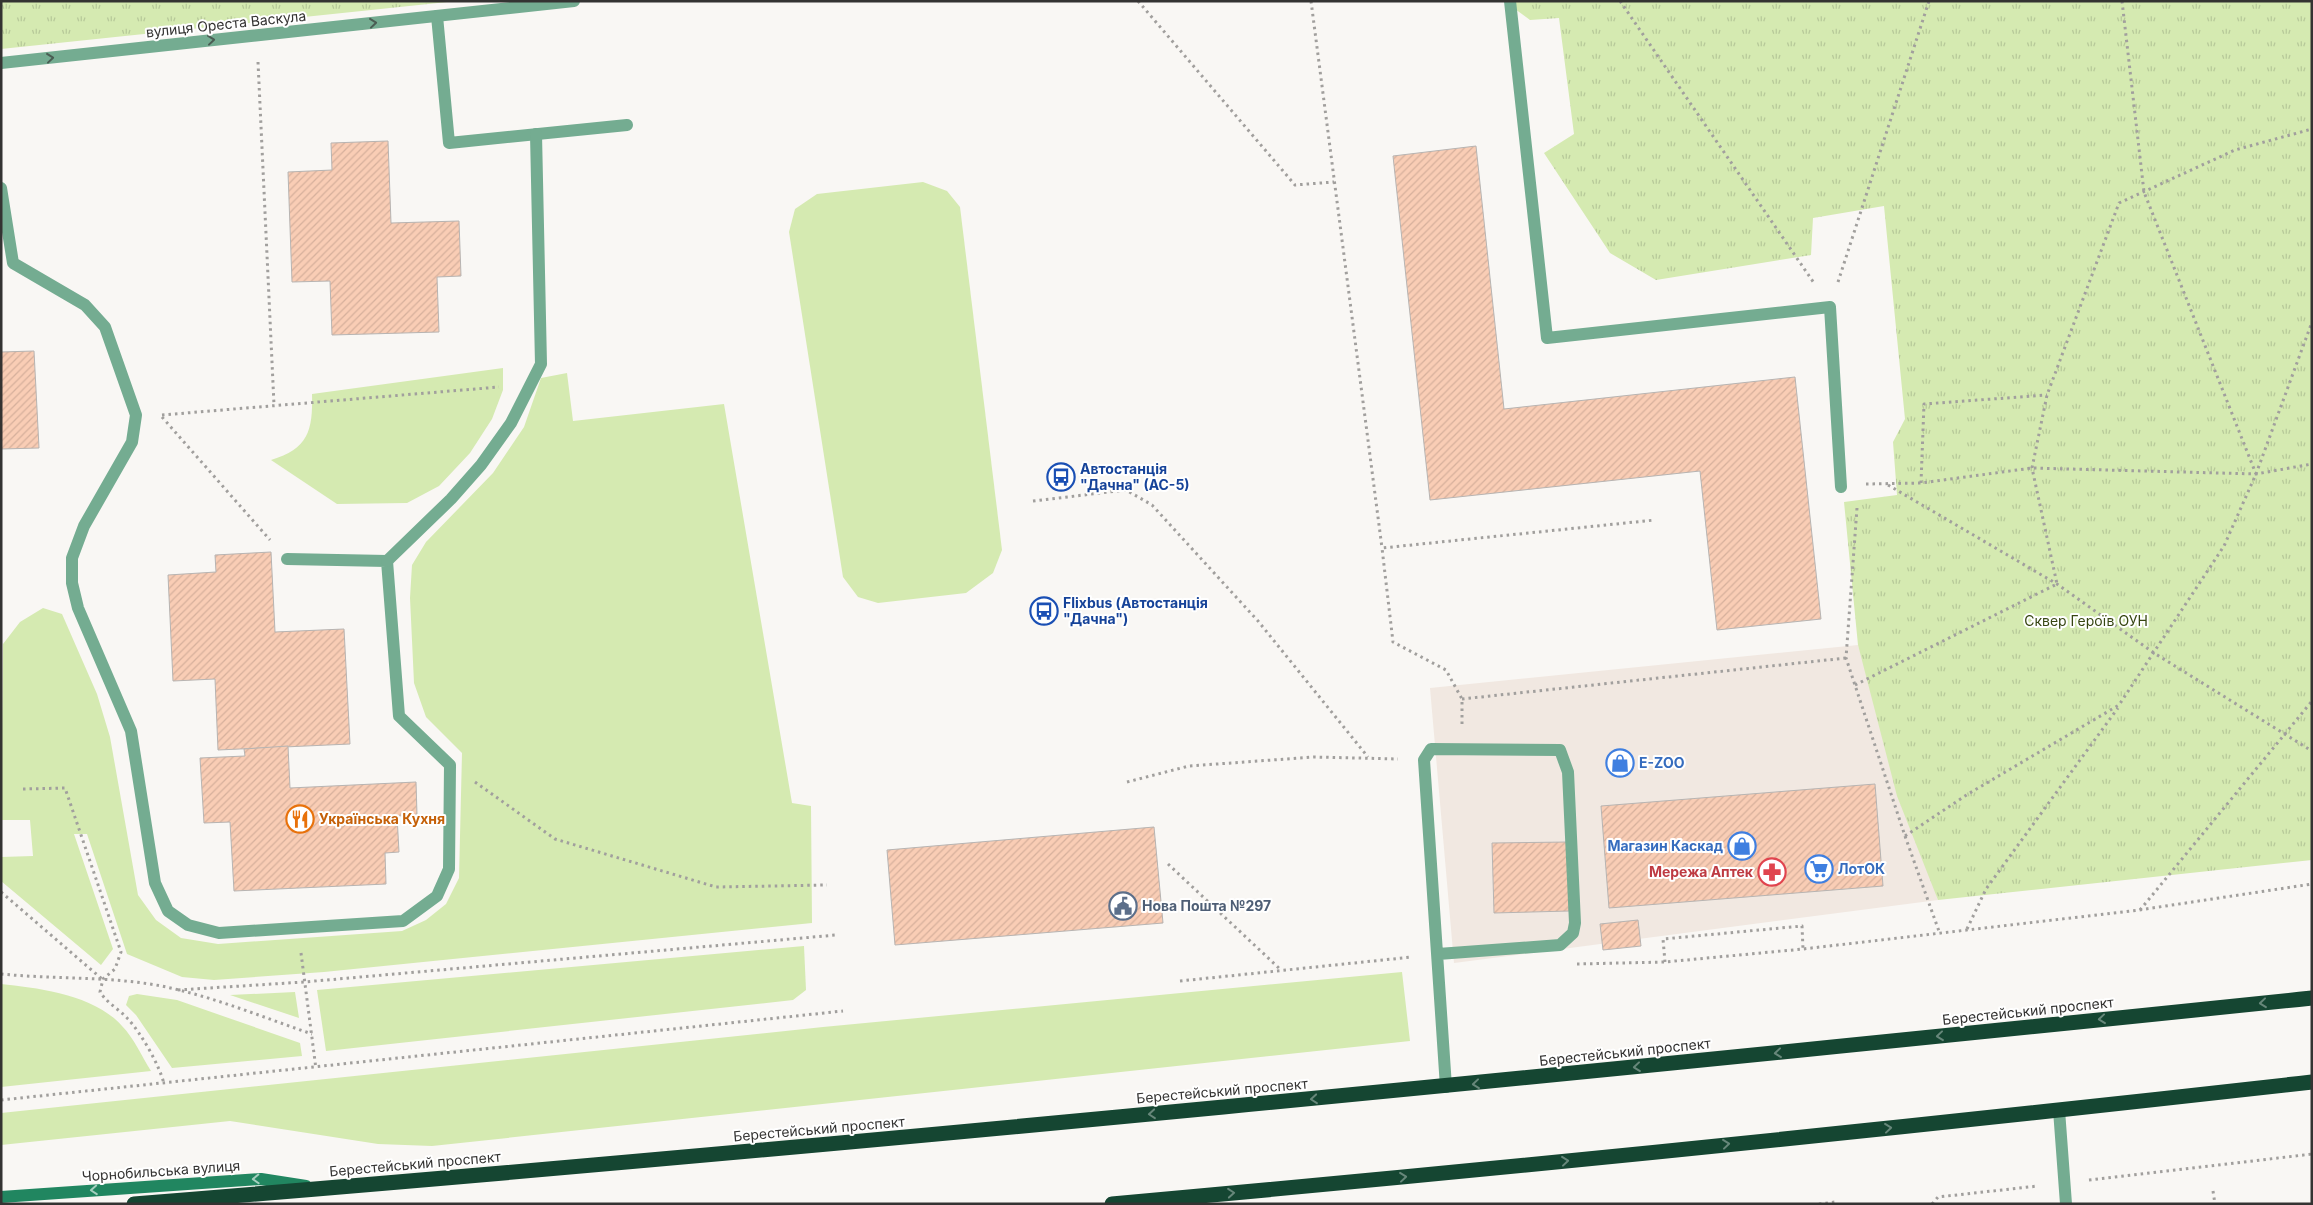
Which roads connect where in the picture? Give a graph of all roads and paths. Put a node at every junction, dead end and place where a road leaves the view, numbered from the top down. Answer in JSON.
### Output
{"nodes":[{"id":1,"x":574,"y":1,"type":"edge"},
{"id":2,"x":1138,"y":1,"type":"edge"},
{"id":3,"x":1311,"y":1,"type":"edge"},
{"id":4,"x":1510,"y":1,"type":"edge"},
{"id":5,"x":1620,"y":1,"type":"edge"},
{"id":6,"x":1929,"y":1,"type":"edge"},
{"id":7,"x":2122,"y":1,"type":"edge"},
{"id":8,"x":438,"y":16,"type":"junction"},
{"id":9,"x":258,"y":62,"type":"dead end"},
{"id":10,"x":1,"y":63,"type":"edge"},
{"id":11,"x":627,"y":125,"type":"dead end"},
{"id":12,"x":2312,"y":129,"type":"edge"},
{"id":13,"x":536,"y":134,"type":"junction"},
{"id":14,"x":1334,"y":182,"type":"junction"},
{"id":15,"x":1,"y":188,"type":"edge"},
{"id":16,"x":2144,"y":192,"type":"junction"},
{"id":17,"x":1830,"y":307,"type":"junction"},
{"id":18,"x":2312,"y":322,"type":"edge"},
{"id":19,"x":530,"y":385,"type":"junction"},
{"id":20,"x":2047,"y":395,"type":"junction"},
{"id":21,"x":274,"y":406,"type":"junction"},
{"id":22,"x":2312,"y":464,"type":"edge"},
{"id":23,"x":2032,"y":468,"type":"junction"},
{"id":24,"x":2256,"y":474,"type":"junction"},
{"id":25,"x":1858,"y":483,"type":"junction"},
{"id":26,"x":1921,"y":483,"type":"junction"},
{"id":27,"x":1887,"y":484,"type":"junction"},
{"id":28,"x":1841,"y":487,"type":"joint"},
{"id":29,"x":1033,"y":501,"type":"dead end"},
{"id":30,"x":1655,"y":520,"type":"dead end"},
{"id":31,"x":1382,"y":548,"type":"junction"},
{"id":32,"x":287,"y":559,"type":"joint"},
{"id":33,"x":387,"y":561,"type":"junction"},
{"id":34,"x":2058,"y":584,"type":"junction"},
{"id":35,"x":2154,"y":653,"type":"junction"},
{"id":36,"x":1846,"y":658,"type":"junction"},
{"id":37,"x":1855,"y":684,"type":"junction"},
{"id":38,"x":1462,"y":699,"type":"junction"},
{"id":39,"x":2312,"y":701,"type":"edge"},
{"id":40,"x":2119,"y":705,"type":"junction"},
{"id":41,"x":2285,"y":735,"type":"junction"},
{"id":42,"x":1462,"y":750,"type":"junction"},
{"id":43,"x":2312,"y":751,"type":"edge"},
{"id":44,"x":1368,"y":757,"type":"junction"},
{"id":45,"x":1424,"y":760,"type":"junction"},
{"id":46,"x":450,"y":765,"type":"junction"},
{"id":47,"x":1128,"y":782,"type":"dead end"},
{"id":48,"x":23,"y":789,"type":"dead end"},
{"id":49,"x":1905,"y":836,"type":"junction"},
{"id":50,"x":1168,"y":864,"type":"dead end"},
{"id":51,"x":2312,"y":884,"type":"edge"},
{"id":52,"x":827,"y":885,"type":"dead end"},
{"id":53,"x":1,"y":892,"type":"edge"},
{"id":54,"x":2139,"y":910,"type":"junction"},
{"id":55,"x":299,"y":928,"type":"junction"},
{"id":56,"x":1967,"y":930,"type":"junction"},
{"id":57,"x":1940,"y":934,"type":"junction"},
{"id":58,"x":836,"y":935,"type":"dead end"},
{"id":59,"x":1560,"y":945,"type":"junction"},
{"id":60,"x":1803,"y":949,"type":"junction"},
{"id":61,"x":1438,"y":954,"type":"junction"},
{"id":62,"x":1665,"y":962,"type":"junction"},
{"id":63,"x":1281,"y":970,"type":"junction"},
{"id":64,"x":1,"y":974,"type":"edge"},
{"id":65,"x":103,"y":979,"type":"junction"},
{"id":66,"x":1180,"y":981,"type":"dead end"},
{"id":67,"x":304,"y":982,"type":"junction"},
{"id":68,"x":178,"y":990,"type":"junction"},
{"id":69,"x":2312,"y":998,"type":"edge"},
{"id":70,"x":843,"y":1011,"type":"dead end"},
{"id":71,"x":312,"y":1034,"type":"junction"},
{"id":72,"x":316,"y":1069,"type":"junction"},
{"id":73,"x":2312,"y":1082,"type":"edge"},
{"id":74,"x":164,"y":1084,"type":"junction"},
{"id":75,"x":1446,"y":1087,"type":"junction"},
{"id":76,"x":1,"y":1100,"type":"edge"},
{"id":77,"x":2059,"y":1110,"type":"junction"},
{"id":78,"x":2312,"y":1154,"type":"edge"},
{"id":79,"x":2065,"y":1182,"type":"junction"},
{"id":80,"x":321,"y":1189,"type":"junction"},
{"id":81,"x":2213,"y":1191,"type":"dead end"},
{"id":82,"x":1,"y":1197,"type":"edge"},
{"id":83,"x":1835,"y":1202,"type":"dead end"},
{"id":84,"x":134,"y":1204,"type":"edge"},
{"id":85,"x":1112,"y":1204,"type":"edge"},
{"id":86,"x":1819,"y":1204,"type":"edge"},
{"id":87,"x":1932,"y":1204,"type":"edge"},
{"id":88,"x":2066,"y":1204,"type":"edge"},
{"id":89,"x":2215,"y":1204,"type":"edge"}],
"edges":[{"from":1,"to":8,"type":"street","name":"вулиця Ореста Васкула"},
{"from":2,"to":14,"type":"path"},
{"from":3,"to":14,"type":"path"},
{"from":4,"to":17,"type":"street"},
{"from":5,"to":17,"type":"path"},
{"from":6,"to":17,"type":"path"},
{"from":7,"to":16,"type":"path"},
{"from":10,"to":8,"type":"street","name":"вулиця Ореста Васкула","one_way":true},
{"from":8,"to":13,"type":"street"},
{"from":9,"to":21,"type":"path"},
{"from":11,"to":13,"type":"street"},
{"from":12,"to":16,"type":"path"},
{"from":13,"to":19,"type":"street"},
{"from":14,"to":31,"type":"path"},
{"from":15,"to":55,"type":"street"},
{"from":16,"to":20,"type":"path"},
{"from":16,"to":24,"type":"path"},
{"from":17,"to":28,"type":"street"},
{"from":18,"to":24,"type":"path"},
{"from":19,"to":21,"type":"path"},
{"from":19,"to":33,"type":"street"},
{"from":20,"to":23,"type":"path"},
{"from":20,"to":26,"type":"path"},
{"from":21,"to":32,"type":"path"},
{"from":22,"to":24,"type":"path"},
{"from":23,"to":24,"type":"path"},
{"from":23,"to":26,"type":"path"},
{"from":23,"to":34,"type":"path"},
{"from":24,"to":35,"type":"path"},
{"from":25,"to":27,"type":"path"},
{"from":25,"to":28,"type":"path"},
{"from":25,"to":36,"type":"path"},
{"from":26,"to":27,"type":"path"},
{"from":27,"to":34,"type":"path"},
{"from":29,"to":44,"type":"path"},
{"from":30,"to":31,"type":"path"},
{"from":31,"to":38,"type":"path"},
{"from":32,"to":33,"type":"street"},
{"from":33,"to":46,"type":"street"},
{"from":34,"to":35,"type":"path"},
{"from":34,"to":37,"type":"path"},
{"from":35,"to":40,"type":"path"},
{"from":35,"to":41,"type":"path"},
{"from":36,"to":37,"type":"path"},
{"from":36,"to":38,"type":"path"},
{"from":37,"to":49,"type":"path"},
{"from":38,"to":42,"type":"path"},
{"from":39,"to":41,"type":"path"},
{"from":40,"to":49,"type":"path"},
{"from":40,"to":56,"type":"path"},
{"from":41,"to":43,"type":"path"},
{"from":41,"to":54,"type":"path"},
{"from":42,"to":45,"type":"street"},
{"from":42,"to":59,"type":"street"},
{"from":44,"to":45,"type":"path"},
{"from":44,"to":47,"type":"path"},
{"from":45,"to":61,"type":"street"},
{"from":46,"to":52,"type":"path"},
{"from":46,"to":55,"type":"street"},
{"from":48,"to":65,"type":"path"},
{"from":49,"to":57,"type":"path"},
{"from":50,"to":63,"type":"path"},
{"from":51,"to":54,"type":"path"},
{"from":53,"to":65,"type":"path"},
{"from":54,"to":56,"type":"path"},
{"from":55,"to":67,"type":"path"},
{"from":56,"to":57,"type":"path"},
{"from":57,"to":60,"type":"path"},
{"from":58,"to":67,"type":"path"},
{"from":59,"to":61,"type":"street"},
{"from":59,"to":62,"type":"path"},
{"from":60,"to":62,"type":"path"},
{"from":60,"to":62,"type":"path"},
{"from":61,"to":63,"type":"path"},
{"from":61,"to":75,"type":"street"},
{"from":63,"to":66,"type":"path"},
{"from":64,"to":65,"type":"path"},
{"from":65,"to":68,"type":"path"},
{"from":65,"to":74,"type":"path"},
{"from":67,"to":68,"type":"path"},
{"from":67,"to":71,"type":"path"},
{"from":68,"to":71,"type":"path"},
{"from":69,"to":75,"type":"highway","name":"Берестейський проспект","one_way":true},
{"from":70,"to":72,"type":"path"},
{"from":71,"to":72,"type":"path"},
{"from":72,"to":74,"type":"path"},
{"from":73,"to":77,"type":"highway"},
{"from":74,"to":76,"type":"path"},
{"from":75,"to":80,"type":"highway","name":"Берестейський проспект","one_way":true},
{"from":77,"to":79,"type":"street"},
{"from":85,"to":77,"type":"highway","one_way":true},
{"from":78,"to":79,"type":"path"},
{"from":79,"to":87,"type":"path"},
{"from":79,"to":88,"type":"street"},
{"from":80,"to":82,"type":"main road","name":"Чорнобильська вулиця","one_way":true},
{"from":80,"to":84,"type":"highway","name":"Берестейський проспект"},
{"from":81,"to":89,"type":"path"},
{"from":83,"to":86,"type":"path"}]}
